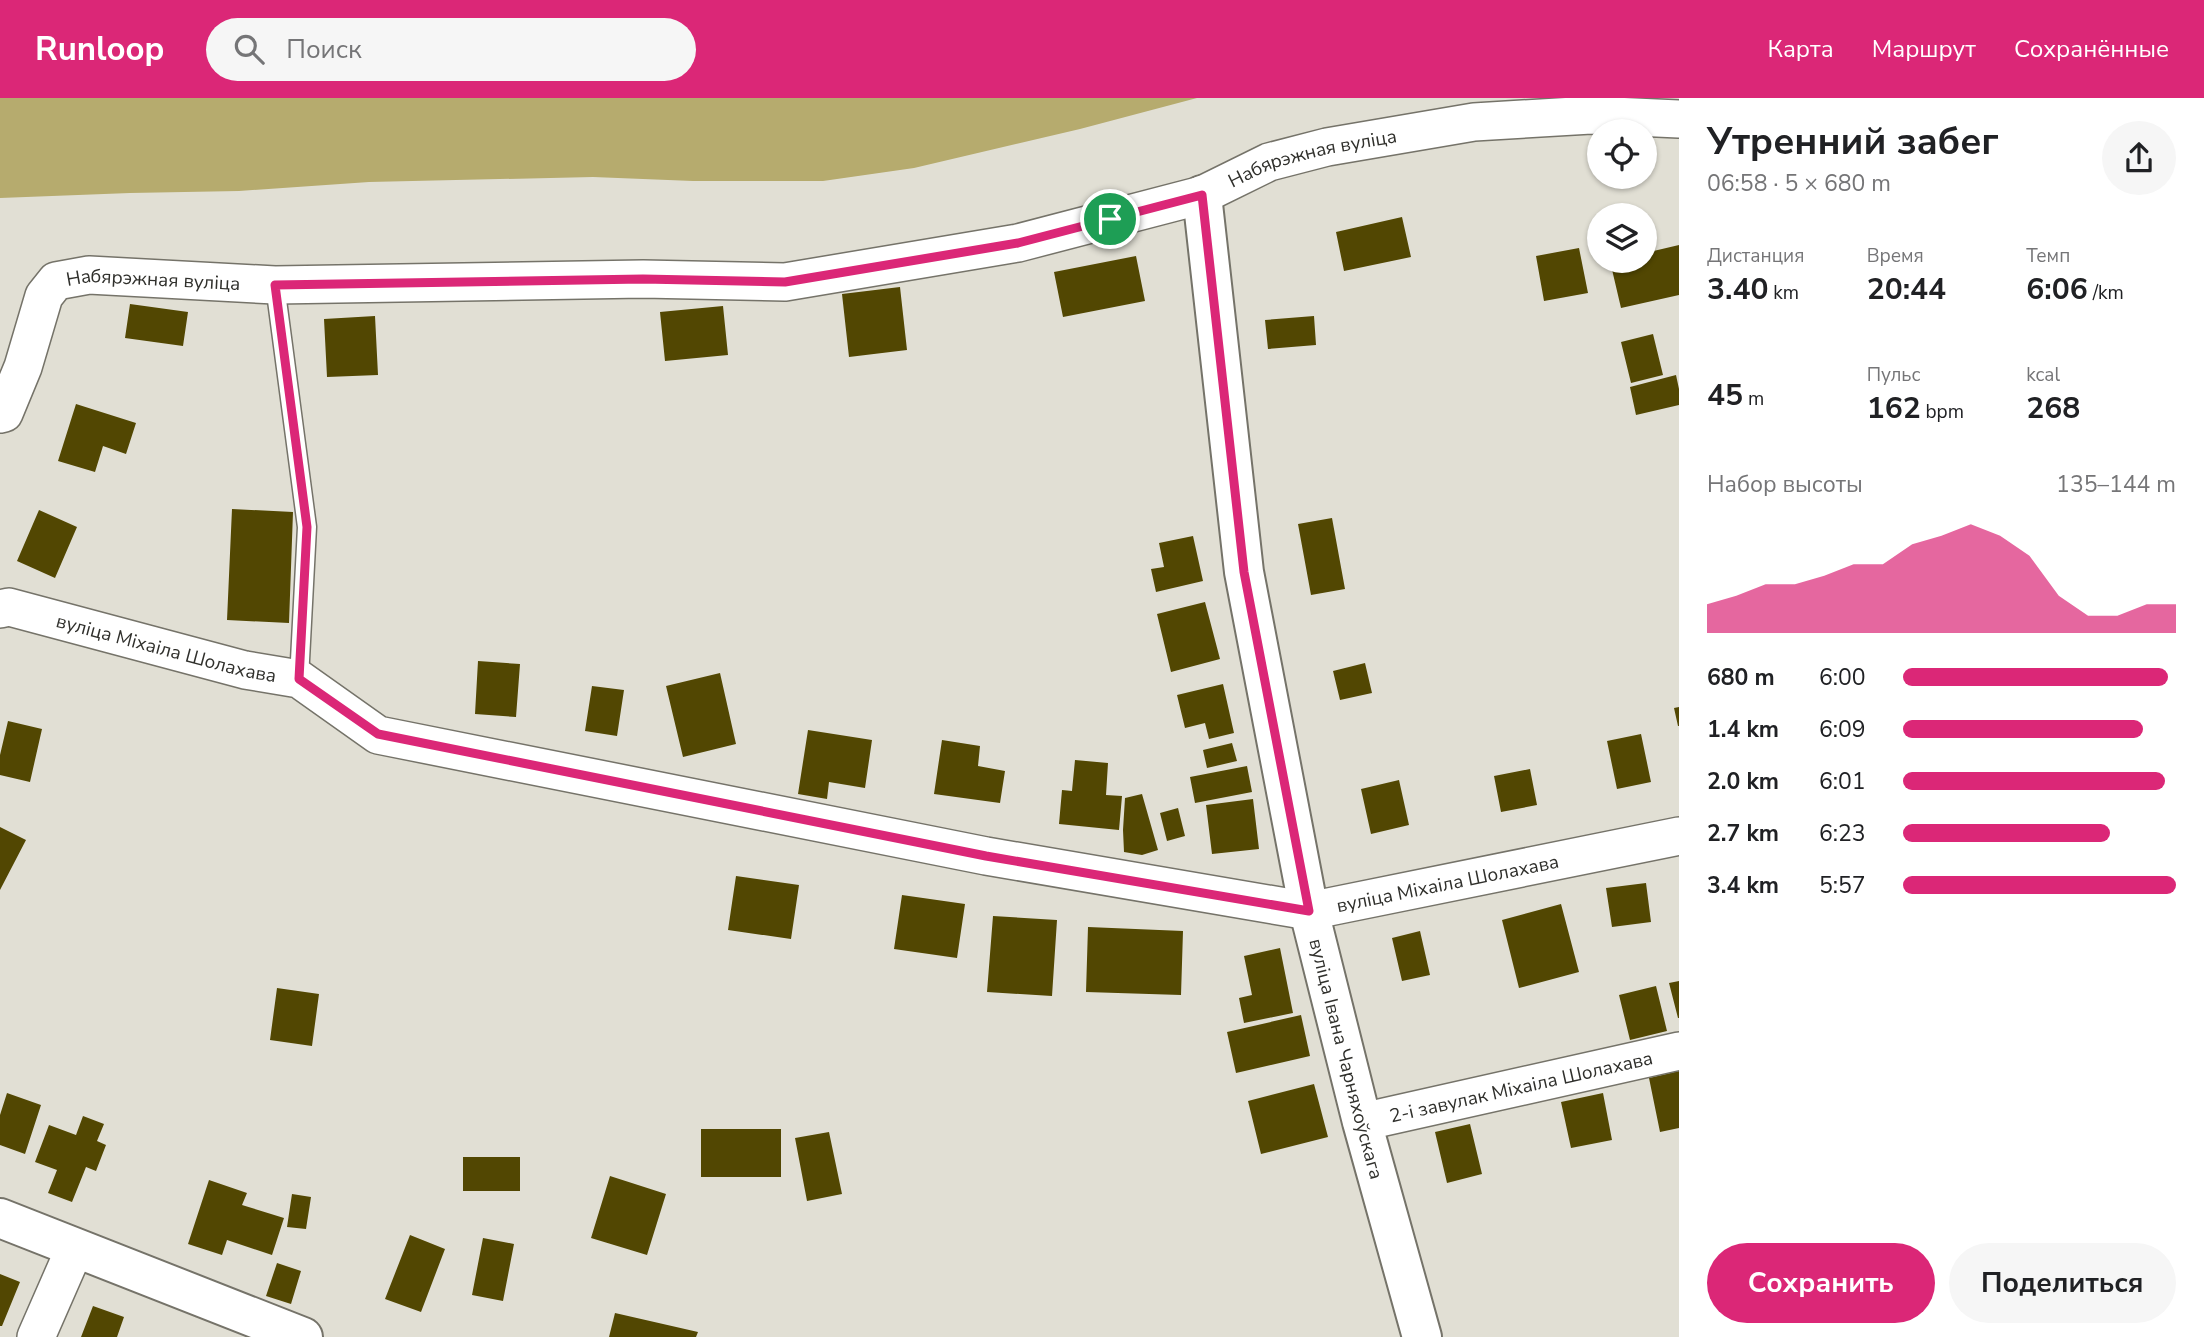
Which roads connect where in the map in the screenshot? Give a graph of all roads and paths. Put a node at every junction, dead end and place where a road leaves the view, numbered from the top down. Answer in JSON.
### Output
{"nodes":[{"id":1,"x":1679,"y":119,"type":"edge"},
{"id":2,"x":1202,"y":195,"type":"junction"},
{"id":3,"x":275,"y":285,"type":"junction"},
{"id":4,"x":0,"y":414,"type":"edge"},
{"id":5,"x":0,"y":609,"type":"edge"},
{"id":6,"x":299,"y":679,"type":"junction"},
{"id":7,"x":1679,"y":836,"type":"edge"},
{"id":8,"x":1309,"y":911,"type":"junction"},
{"id":9,"x":1679,"y":1051,"type":"edge"},
{"id":10,"x":1362,"y":1122,"type":"junction"},
{"id":11,"x":0,"y":1218,"type":"edge"},
{"id":12,"x":75,"y":1248,"type":"junction"},
{"id":13,"x":36,"y":1337,"type":"edge"},
{"id":14,"x":303,"y":1337,"type":"edge"},
{"id":15,"x":1422,"y":1337,"type":"edge"}],
"edges":[{"from":1,"to":2,"type":"street","name":"Набярэжная вуліца"},
{"from":2,"to":3,"type":"street","name":"Набярэжная вуліца"},
{"from":2,"to":8,"type":"street","name":"вуліца Івана Чарняхоўскага"},
{"from":3,"to":4,"type":"street","name":"Набярэжная вуліца"},
{"from":3,"to":6,"type":"lane"},
{"from":5,"to":6,"type":"street","name":"вуліца Міхаіла Шолахава"},
{"from":6,"to":8,"type":"street","name":"вуліца Міхаіла Шолахава"},
{"from":7,"to":8,"type":"street","name":"вуліца Міхаіла Шолахава"},
{"from":8,"to":10,"type":"street","name":"вуліца Івана Чарняхоўскага"},
{"from":9,"to":10,"type":"street","name":"2-і завулак Міхаіла Шолахава"},
{"from":10,"to":15,"type":"street","name":"вуліца Івана Чарняхоўскага"},
{"from":11,"to":12,"type":"street"},
{"from":12,"to":13,"type":"street"},
{"from":12,"to":14,"type":"street"}]}
